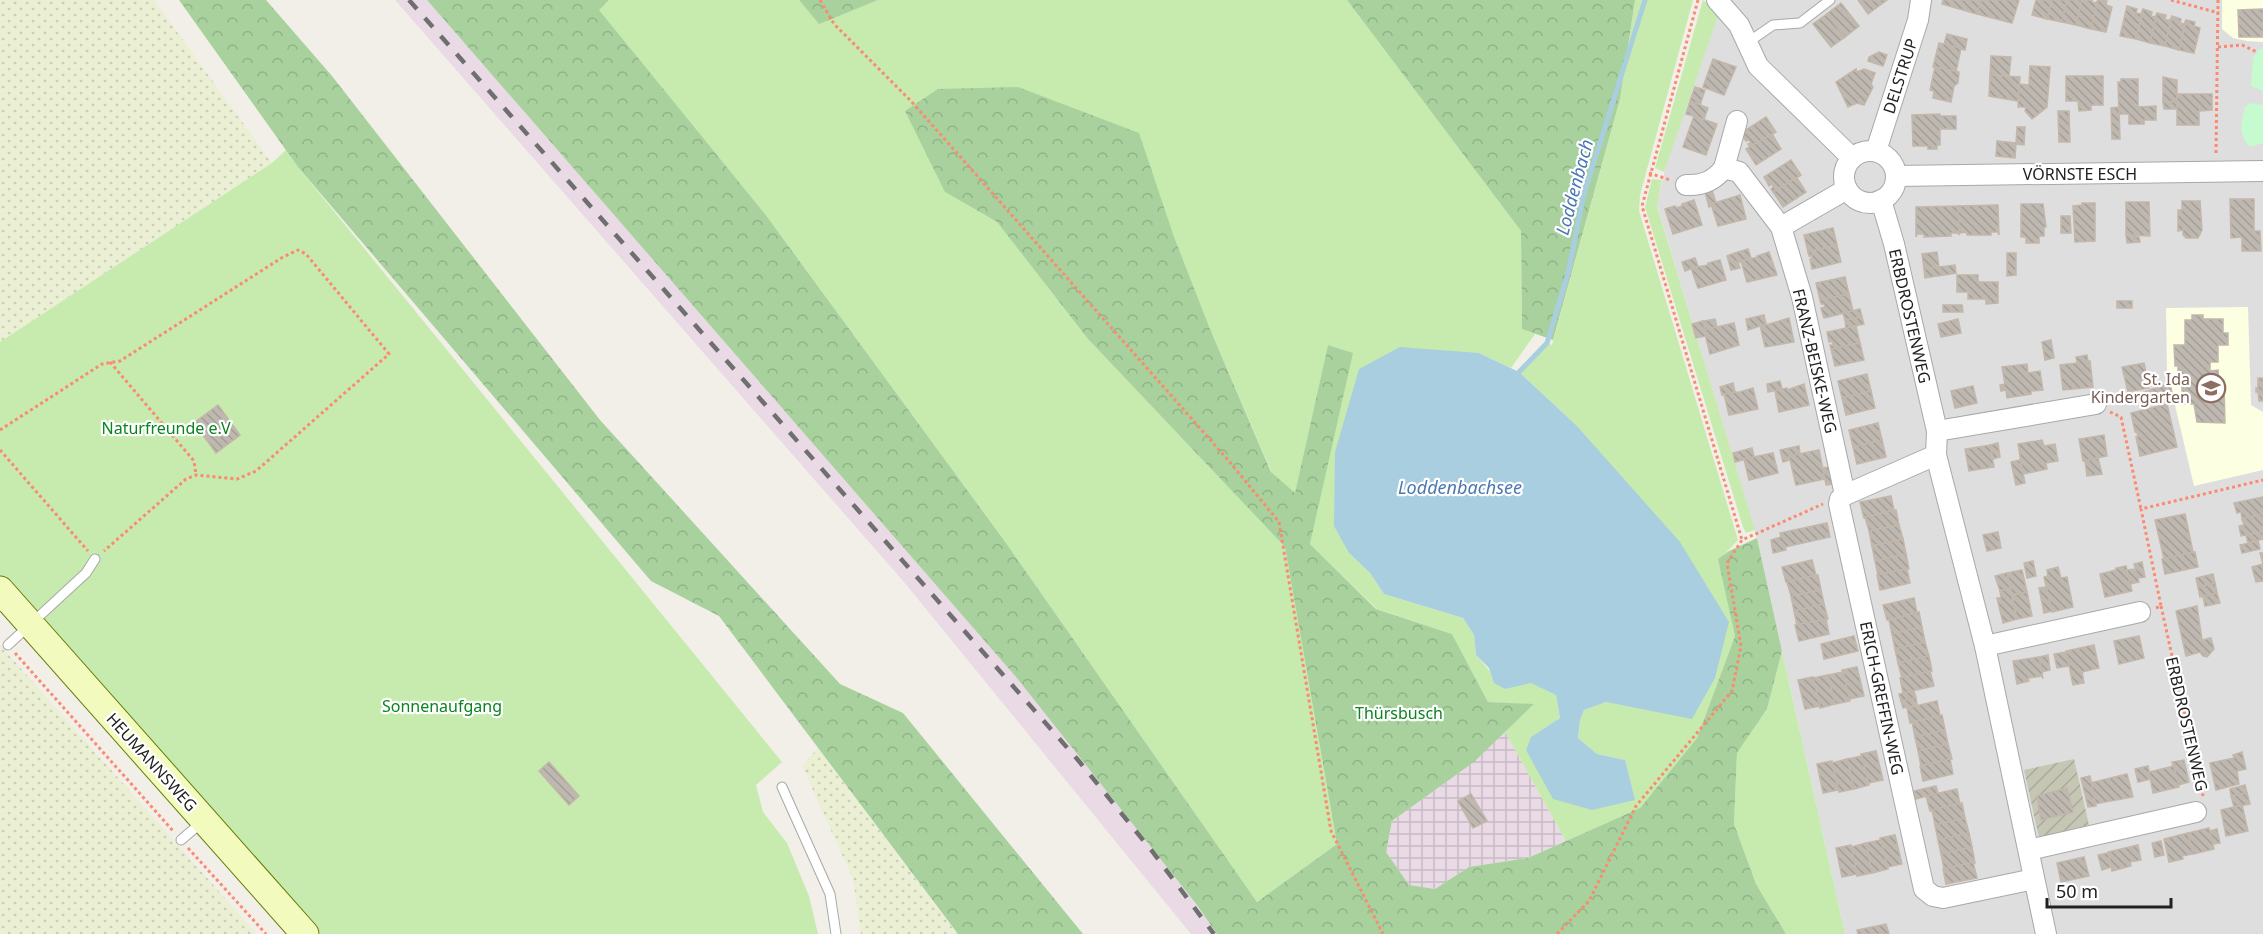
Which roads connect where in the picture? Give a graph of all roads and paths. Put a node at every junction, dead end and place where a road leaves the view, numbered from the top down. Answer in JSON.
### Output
{"nodes":[{"id":1,"x":820,"y":0,"type":"edge"},
{"id":2,"x":1698,"y":0,"type":"edge"},
{"id":3,"x":1717,"y":0,"type":"edge"},
{"id":4,"x":1830,"y":0,"type":"edge"},
{"id":5,"x":1921,"y":0,"type":"edge"},
{"id":6,"x":2171,"y":0,"type":"edge"},
{"id":7,"x":2218,"y":0,"type":"edge"},
{"id":8,"x":2219,"y":13,"type":"junction"},
{"id":9,"x":1747,"y":43,"type":"junction"},
{"id":10,"x":2218,"y":47,"type":"junction"},
{"id":11,"x":2257,"y":52,"type":"dead end"},
{"id":12,"x":1737,"y":121,"type":"dead end"},
{"id":13,"x":1876,"y":151,"type":"junction"},
{"id":14,"x":1852,"y":158,"type":"junction"},
{"id":15,"x":1724,"y":168,"type":"junction"},
{"id":16,"x":2263,"y":171,"type":"edge"},
{"id":17,"x":1649,"y":173,"type":"junction"},
{"id":18,"x":2216,"y":173,"type":"junction"},
{"id":19,"x":1896,"y":176,"type":"junction"},
{"id":20,"x":1678,"y":182,"type":"joint"},
{"id":21,"x":1847,"y":189,"type":"junction"},
{"id":22,"x":1881,"y":200,"type":"junction"},
{"id":23,"x":1781,"y":227,"type":"junction"},
{"id":24,"x":110,"y":362,"type":"junction"},
{"id":25,"x":2096,"y":404,"type":"joint"},
{"id":26,"x":0,"y":430,"type":"edge"},
{"id":27,"x":1937,"y":431,"type":"junction"},
{"id":28,"x":0,"y":450,"type":"edge"},
{"id":29,"x":1936,"y":455,"type":"junction"},
{"id":30,"x":196,"y":475,"type":"junction"},
{"id":31,"x":2263,"y":480,"type":"edge"},
{"id":32,"x":1842,"y":497,"type":"junction"},
{"id":33,"x":2141,"y":509,"type":"junction"},
{"id":34,"x":1742,"y":540,"type":"junction"},
{"id":35,"x":95,"y":559,"type":"junction"},
{"id":36,"x":0,"y":590,"type":"edge"},
{"id":37,"x":2161,"y":606,"type":"junction"},
{"id":38,"x":2140,"y":612,"type":"joint"},
{"id":39,"x":29,"y":624,"type":"junction"},
{"id":40,"x":8,"y":645,"type":"joint"},
{"id":41,"x":1986,"y":646,"type":"junction"},
{"id":42,"x":783,"y":787,"type":"dead end"},
{"id":43,"x":2196,"y":812,"type":"joint"},
{"id":44,"x":204,"y":820,"type":"junction"},
{"id":45,"x":181,"y":840,"type":"junction"},
{"id":46,"x":2029,"y":850,"type":"junction"},
{"id":47,"x":2034,"y":879,"type":"junction"},
{"id":48,"x":266,"y":934,"type":"edge"},
{"id":49,"x":305,"y":934,"type":"edge"},
{"id":50,"x":836,"y":934,"type":"edge"},
{"id":51,"x":1383,"y":934,"type":"edge"},
{"id":52,"x":1557,"y":934,"type":"edge"},
{"id":53,"x":2046,"y":934,"type":"edge"}],
"edges":[{"from":1,"to":51,"type":"path"},
{"from":2,"to":17,"type":"path"},
{"from":3,"to":9,"type":"street"},
{"from":4,"to":9,"type":"lane"},
{"from":5,"to":13,"type":"street","name":"DELSTRUP"},
{"from":6,"to":8,"type":"path"},
{"from":7,"to":8,"type":"path"},
{"from":8,"to":10,"type":"path"},
{"from":9,"to":14,"type":"street"},
{"from":10,"to":11,"type":"path"},
{"from":10,"to":18,"type":"path"},
{"from":12,"to":15,"type":"street"},
{"from":13,"to":14,"type":"street"},
{"from":13,"to":19,"type":"street"},
{"from":14,"to":21,"type":"street"},
{"from":15,"to":20,"type":"street"},
{"from":15,"to":23,"type":"street","name":"FRANZ-BEISKE-WEG"},
{"from":16,"to":18,"type":"street","name":"VÖRNSTE ESCH"},
{"from":17,"to":20,"type":"path"},
{"from":17,"to":34,"type":"path"},
{"from":18,"to":19,"type":"street","name":"VÖRNSTE ESCH"},
{"from":19,"to":22,"type":"street"},
{"from":21,"to":22,"type":"street"},
{"from":21,"to":23,"type":"street"},
{"from":22,"to":27,"type":"street","name":"ERBDROSTENWEG"},
{"from":23,"to":32,"type":"street","name":"FRANZ-BEISKE-WEG"},
{"from":24,"to":26,"type":"path"},
{"from":24,"to":30,"type":"path"},
{"from":24,"to":30,"type":"path"},
{"from":25,"to":27,"type":"street"},
{"from":25,"to":33,"type":"path"},
{"from":27,"to":29,"type":"street","name":"ERBDROSTENWEG"},
{"from":28,"to":35,"type":"path"},
{"from":29,"to":32,"type":"street"},
{"from":29,"to":41,"type":"street","name":"ERBDROSTENWEG"},
{"from":30,"to":35,"type":"path"},
{"from":31,"to":33,"type":"path"},
{"from":32,"to":34,"type":"path"},
{"from":32,"to":47,"type":"street","name":"ERICH-GREFFIN-WEG"},
{"from":33,"to":37,"type":"path"},
{"from":34,"to":52,"type":"path"},
{"from":35,"to":39,"type":"lane"},
{"from":36,"to":39,"type":"street","name":"HEUMANNSWEG"},
{"from":37,"to":38,"type":"path"},
{"from":37,"to":43,"type":"path","name":"ERBDROSTENWEG"},
{"from":38,"to":41,"type":"street"},
{"from":39,"to":40,"type":"lane"},
{"from":39,"to":44,"type":"street","name":"HEUMANNSWEG"},
{"from":40,"to":45,"type":"path"},
{"from":41,"to":46,"type":"street","name":"ERBDROSTENWEG"},
{"from":42,"to":50,"type":"lane"},
{"from":43,"to":46,"type":"street","name":"ERBDROSTENWEG"},
{"from":44,"to":45,"type":"lane"},
{"from":44,"to":49,"type":"street","name":"HEUMANNSWEG"},
{"from":45,"to":48,"type":"path"},
{"from":46,"to":47,"type":"street","name":"ERBDROSTENWEG"},
{"from":47,"to":53,"type":"street","name":"ERBDROSTENWEG"}]}
